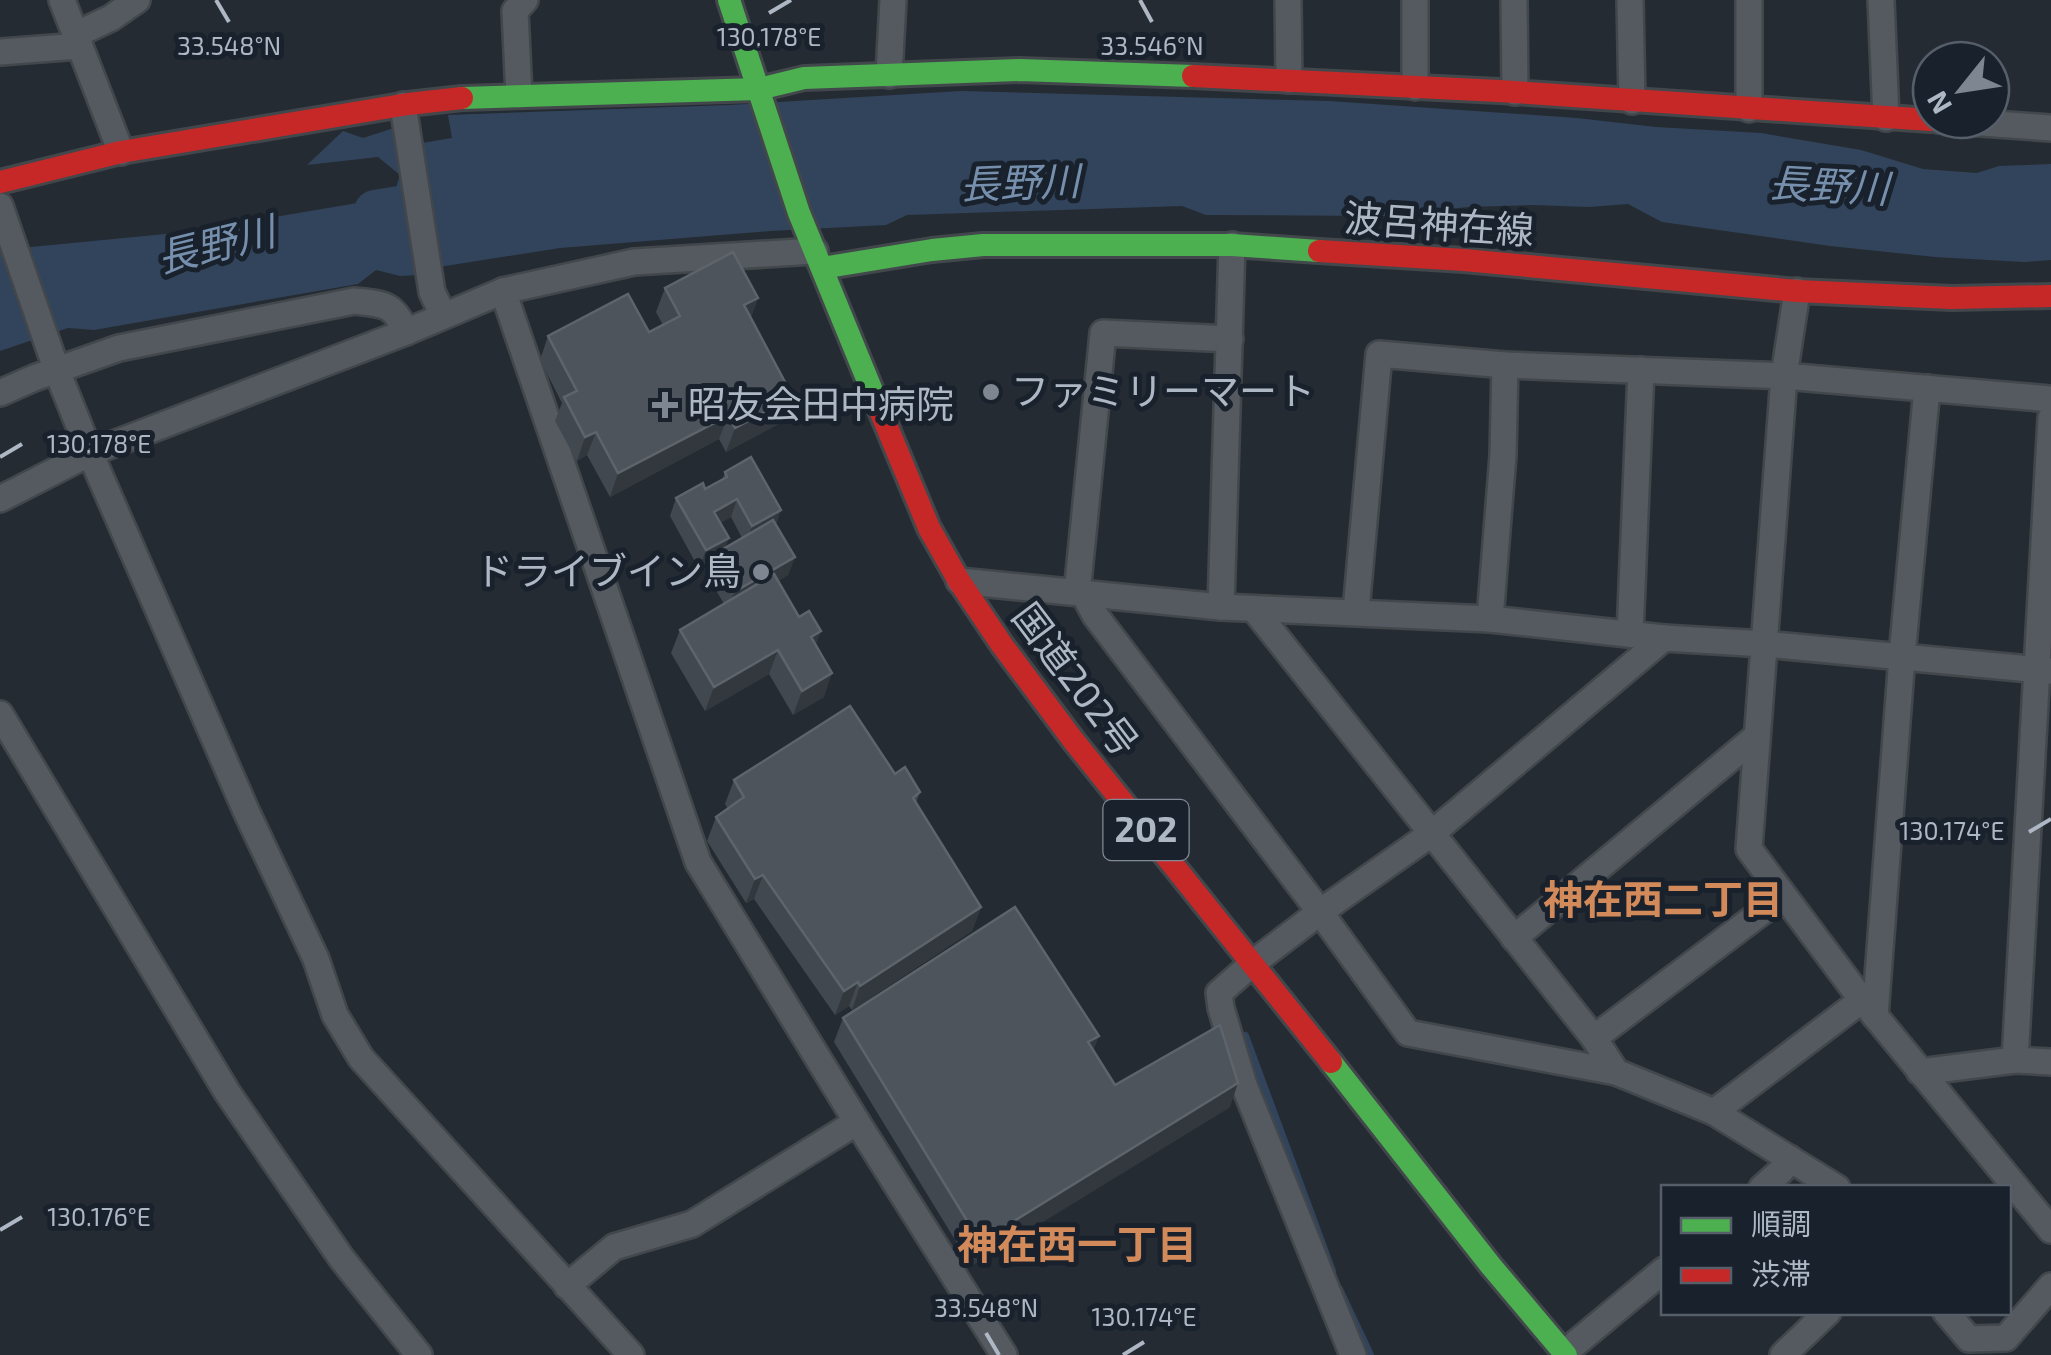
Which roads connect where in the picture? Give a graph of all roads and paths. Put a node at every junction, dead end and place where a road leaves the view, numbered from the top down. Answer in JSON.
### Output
{"nodes":[{"id":1,"x":62,"y":0,"type":"edge"},
{"id":2,"x":137,"y":0,"type":"edge"},
{"id":3,"x":525,"y":0,"type":"edge"},
{"id":4,"x":729,"y":0,"type":"edge"},
{"id":5,"x":893,"y":0,"type":"edge"},
{"id":6,"x":1288,"y":0,"type":"edge"},
{"id":7,"x":1415,"y":0,"type":"edge"},
{"id":8,"x":1514,"y":0,"type":"edge"},
{"id":9,"x":1630,"y":0,"type":"edge"},
{"id":10,"x":1749,"y":0,"type":"edge"},
{"id":11,"x":1880,"y":0,"type":"edge"},
{"id":12,"x":78,"y":40,"type":"junction"},
{"id":13,"x":0,"y":52,"type":"edge"},
{"id":14,"x":888,"y":75,"type":"junction"},
{"id":15,"x":1289,"y":80,"type":"junction"},
{"id":16,"x":1415,"y":86,"type":"junction"},
{"id":17,"x":759,"y":89,"type":"junction"},
{"id":18,"x":1515,"y":92,"type":"junction"},
{"id":19,"x":520,"y":95,"type":"junction"},
{"id":20,"x":1632,"y":101,"type":"junction"},
{"id":21,"x":403,"y":104,"type":"junction"},
{"id":22,"x":1749,"y":109,"type":"junction"},
{"id":23,"x":1886,"y":118,"type":"junction"},
{"id":24,"x":1911,"y":119,"type":"edge"},
{"id":25,"x":2011,"y":125,"type":"edge"},
{"id":26,"x":2051,"y":128,"type":"edge"},
{"id":27,"x":121,"y":152,"type":"junction"},
{"id":28,"x":0,"y":182,"type":"edge"},
{"id":29,"x":0,"y":206,"type":"edge"},
{"id":30,"x":1232,"y":245,"type":"junction"},
{"id":31,"x":819,"y":260,"type":"junction"},
{"id":32,"x":503,"y":291,"type":"junction"},
{"id":33,"x":1797,"y":291,"type":"junction"},
{"id":34,"x":2051,"y":296,"type":"edge"},
{"id":35,"x":443,"y":315,"type":"junction"},
{"id":36,"x":406,"y":332,"type":"junction"},
{"id":37,"x":1230,"y":338,"type":"junction"},
{"id":38,"x":1506,"y":365,"type":"junction"},
{"id":39,"x":56,"y":370,"type":"junction"},
{"id":40,"x":1641,"y":370,"type":"junction"},
{"id":41,"x":1784,"y":376,"type":"junction"},
{"id":42,"x":1927,"y":388,"type":"junction"},
{"id":43,"x":0,"y":393,"type":"edge"},
{"id":44,"x":2051,"y":399,"type":"edge"},
{"id":45,"x":2051,"y":418,"type":"edge"},
{"id":46,"x":90,"y":453,"type":"junction"},
{"id":47,"x":0,"y":500,"type":"edge"},
{"id":48,"x":959,"y":581,"type":"junction"},
{"id":49,"x":1085,"y":594,"type":"junction"},
{"id":50,"x":1222,"y":607,"type":"junction"},
{"id":51,"x":1254,"y":609,"type":"junction"},
{"id":52,"x":1356,"y":611,"type":"junction"},
{"id":53,"x":1490,"y":619,"type":"junction"},
{"id":54,"x":1630,"y":634,"type":"junction"},
{"id":55,"x":1664,"y":638,"type":"junction"},
{"id":56,"x":1764,"y":644,"type":"junction"},
{"id":57,"x":1902,"y":656,"type":"junction"},
{"id":58,"x":2044,"y":671,"type":"edge"},
{"id":59,"x":0,"y":714,"type":"edge"},
{"id":60,"x":1757,"y":736,"type":"junction"},
{"id":61,"x":1431,"y":834,"type":"junction"},
{"id":62,"x":1783,"y":896,"type":"junction"},
{"id":63,"x":1320,"y":912,"type":"junction"},
{"id":64,"x":1514,"y":938,"type":"junction"},
{"id":65,"x":1253,"y":963,"type":"junction"},
{"id":66,"x":1869,"y":1008,"type":"junction"},
{"id":67,"x":1594,"y":1038,"type":"junction"},
{"id":68,"x":2015,"y":1060,"type":"junction"},
{"id":69,"x":2051,"y":1062,"type":"edge"},
{"id":70,"x":1616,"y":1072,"type":"junction"},
{"id":71,"x":1920,"y":1072,"type":"junction"},
{"id":72,"x":1714,"y":1112,"type":"junction"},
{"id":73,"x":856,"y":1122,"type":"junction"},
{"id":74,"x":1789,"y":1158,"type":"junction"},
{"id":75,"x":1765,"y":1185,"type":"edge"},
{"id":76,"x":1832,"y":1185,"type":"edge"},
{"id":77,"x":2051,"y":1230,"type":"edge"},
{"id":78,"x":1661,"y":1273,"type":"edge"},
{"id":79,"x":568,"y":1286,"type":"junction"},
{"id":80,"x":2051,"y":1286,"type":"edge"},
{"id":81,"x":1825,"y":1315,"type":"edge"},
{"id":82,"x":1949,"y":1315,"type":"edge"},
{"id":83,"x":1565,"y":1354,"type":"edge"},
{"id":84,"x":419,"y":1355,"type":"edge"},
{"id":85,"x":631,"y":1355,"type":"edge"},
{"id":86,"x":1004,"y":1355,"type":"edge"},
{"id":87,"x":1353,"y":1355,"type":"edge"},
{"id":88,"x":1783,"y":1355,"type":"edge"}],
"edges":[{"from":1,"to":12,"type":"street"},
{"from":2,"to":12,"type":"street"},
{"from":3,"to":19,"type":"street"},
{"from":4,"to":17,"type":"main road","name":"国道202号","number":"202"},
{"from":5,"to":14,"type":"street"},
{"from":6,"to":15,"type":"street"},
{"from":7,"to":16,"type":"street"},
{"from":8,"to":18,"type":"street"},
{"from":9,"to":20,"type":"street"},
{"from":10,"to":22,"type":"street"},
{"from":11,"to":23,"type":"street"},
{"from":12,"to":13,"type":"street"},
{"from":12,"to":27,"type":"street"},
{"from":14,"to":15,"type":"main road"},
{"from":14,"to":17,"type":"main road"},
{"from":15,"to":16,"type":"main road"},
{"from":16,"to":18,"type":"main road"},
{"from":17,"to":19,"type":"main road"},
{"from":17,"to":31,"type":"main road","name":"国道202号","number":"202"},
{"from":18,"to":20,"type":"main road"},
{"from":19,"to":21,"type":"main road"},
{"from":20,"to":22,"type":"main road"},
{"from":21,"to":27,"type":"main road"},
{"from":21,"to":35,"type":"street"},
{"from":22,"to":23,"type":"main road"},
{"from":23,"to":24,"type":"main road"},
{"from":25,"to":26,"type":"street"},
{"from":27,"to":28,"type":"main road"},
{"from":29,"to":39,"type":"street"},
{"from":30,"to":31,"type":"main road","name":"波呂神在線"},
{"from":30,"to":33,"type":"main road","name":"波呂神在線"},
{"from":30,"to":37,"type":"street"},
{"from":31,"to":32,"type":"street"},
{"from":31,"to":48,"type":"main road","name":"国道202号","number":"202"},
{"from":32,"to":35,"type":"street"},
{"from":32,"to":73,"type":"street"},
{"from":33,"to":34,"type":"main road","name":"波呂神在線"},
{"from":33,"to":41,"type":"street"},
{"from":35,"to":36,"type":"street"},
{"from":36,"to":39,"type":"street"},
{"from":36,"to":46,"type":"street"},
{"from":37,"to":49,"type":"street"},
{"from":37,"to":50,"type":"street"},
{"from":38,"to":40,"type":"street"},
{"from":38,"to":52,"type":"street"},
{"from":38,"to":53,"type":"street"},
{"from":39,"to":43,"type":"street"},
{"from":39,"to":46,"type":"street"},
{"from":40,"to":41,"type":"street"},
{"from":40,"to":54,"type":"street"},
{"from":41,"to":42,"type":"street"},
{"from":41,"to":56,"type":"street"},
{"from":42,"to":44,"type":"street"},
{"from":42,"to":57,"type":"street"},
{"from":45,"to":58,"type":"street"},
{"from":46,"to":47,"type":"street"},
{"from":46,"to":79,"type":"street"},
{"from":48,"to":49,"type":"street"},
{"from":48,"to":65,"type":"main road","name":"国道202号","number":"202"},
{"from":49,"to":50,"type":"street"},
{"from":49,"to":63,"type":"street"},
{"from":50,"to":51,"type":"street"},
{"from":51,"to":52,"type":"street"},
{"from":51,"to":61,"type":"street"},
{"from":52,"to":53,"type":"street"},
{"from":53,"to":54,"type":"street"},
{"from":54,"to":55,"type":"street"},
{"from":55,"to":56,"type":"street"},
{"from":55,"to":61,"type":"street"},
{"from":56,"to":57,"type":"street"},
{"from":56,"to":60,"type":"street"},
{"from":57,"to":58,"type":"street"},
{"from":57,"to":66,"type":"street"},
{"from":58,"to":68,"type":"street"},
{"from":59,"to":84,"type":"street"},
{"from":60,"to":62,"type":"street"},
{"from":60,"to":64,"type":"street"},
{"from":61,"to":63,"type":"street"},
{"from":61,"to":64,"type":"street"},
{"from":62,"to":66,"type":"street"},
{"from":62,"to":67,"type":"street"},
{"from":63,"to":65,"type":"street"},
{"from":63,"to":70,"type":"street"},
{"from":64,"to":67,"type":"street"},
{"from":65,"to":83,"type":"main road","name":"国道202号","number":"202"},
{"from":65,"to":87,"type":"street"},
{"from":66,"to":71,"type":"street"},
{"from":66,"to":72,"type":"street"},
{"from":67,"to":70,"type":"street"},
{"from":68,"to":69,"type":"street"},
{"from":68,"to":71,"type":"street"},
{"from":70,"to":72,"type":"street"},
{"from":71,"to":77,"type":"street"},
{"from":72,"to":74,"type":"street"},
{"from":73,"to":79,"type":"street"},
{"from":73,"to":86,"type":"street"},
{"from":74,"to":75,"type":"street"},
{"from":74,"to":76,"type":"street"},
{"from":78,"to":83,"type":"street"},
{"from":79,"to":85,"type":"street"},
{"from":80,"to":82,"type":"street"},
{"from":81,"to":88,"type":"street"}]}
